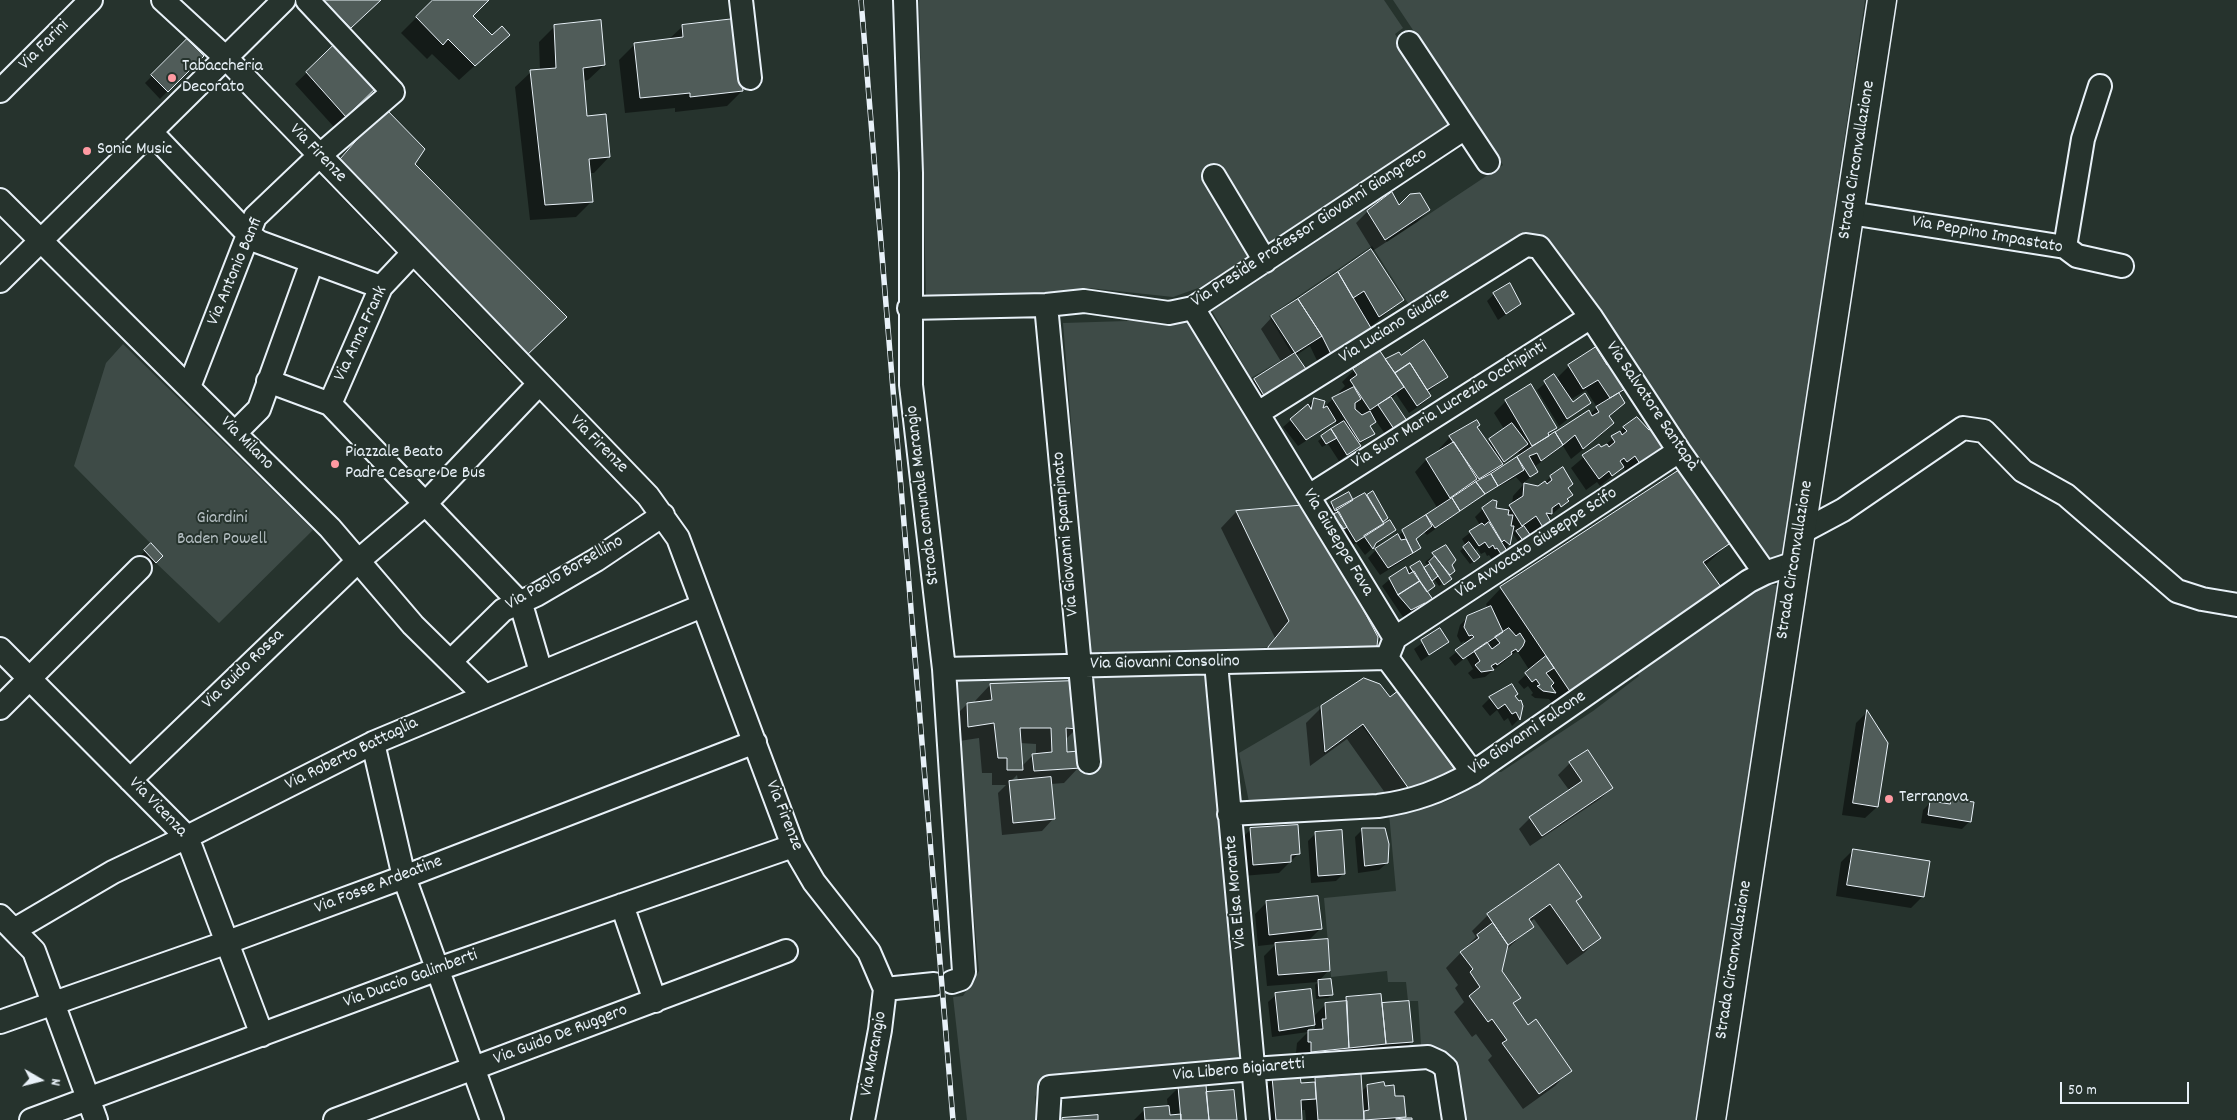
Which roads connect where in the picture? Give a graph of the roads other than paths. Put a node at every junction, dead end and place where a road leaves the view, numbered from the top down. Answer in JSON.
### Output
{"nodes":[{"id":1,"x":90,"y":0,"type":"edge"},
{"id":2,"x":164,"y":0,"type":"edge"},
{"id":3,"x":284,"y":0,"type":"edge"},
{"id":4,"x":307,"y":0,"type":"edge"},
{"id":5,"x":742,"y":0,"type":"edge"},
{"id":6,"x":906,"y":0,"type":"edge"},
{"id":7,"x":1882,"y":0,"type":"edge"},
{"id":8,"x":1409,"y":42,"type":"dead end"},
{"id":9,"x":226,"y":58,"type":"junction"},
{"id":10,"x":750,"y":78,"type":"dead end"},
{"id":11,"x":2100,"y":86,"type":"dead end"},
{"id":12,"x":0,"y":91,"type":"edge"},
{"id":13,"x":1465,"y":128,"type":"junction"},
{"id":14,"x":151,"y":132,"type":"junction"},
{"id":15,"x":319,"y":156,"type":"junction"},
{"id":16,"x":1488,"y":162,"type":"dead end"},
{"id":17,"x":1214,"y":176,"type":"dead end"},
{"id":18,"x":0,"y":200,"type":"edge"},
{"id":19,"x":1850,"y":213,"type":"junction"},
{"id":20,"x":248,"y":234,"type":"junction"},
{"id":21,"x":42,"y":241,"type":"junction"},
{"id":22,"x":1533,"y":245,"type":"joint"},
{"id":23,"x":2065,"y":247,"type":"junction"},
{"id":24,"x":413,"y":253,"type":"junction"},
{"id":25,"x":1265,"y":261,"type":"junction"},
{"id":26,"x":312,"y":262,"type":"junction"},
{"id":27,"x":2122,"y":266,"type":"dead end"},
{"id":28,"x":0,"y":281,"type":"edge"},
{"id":29,"x":381,"y":287,"type":"junction"},
{"id":30,"x":1046,"y":305,"type":"junction"},
{"id":31,"x":909,"y":308,"type":"junction"},
{"id":32,"x":1193,"y":308,"type":"junction"},
{"id":33,"x":1591,"y":317,"type":"junction"},
{"id":34,"x":270,"y":375,"type":"junction"},
{"id":35,"x":538,"y":385,"type":"junction"},
{"id":36,"x":189,"y":387,"type":"junction"},
{"id":37,"x":332,"y":400,"type":"junction"},
{"id":38,"x":1258,"y":413,"type":"junction"},
{"id":39,"x":235,"y":433,"type":"junction"},
{"id":40,"x":1678,"y":451,"type":"junction"},
{"id":41,"x":1309,"y":496,"type":"junction"},
{"id":42,"x":431,"y":504,"type":"junction"},
{"id":43,"x":663,"y":515,"type":"junction"},
{"id":44,"x":1800,"y":533,"type":"junction"},
{"id":45,"x":358,"y":561,"type":"junction"},
{"id":46,"x":1795,"y":563,"type":"junction"},
{"id":47,"x":140,"y":568,"type":"dead end"},
{"id":48,"x":1765,"y":573,"type":"junction"},
{"id":49,"x":521,"y":604,"type":"junction"},
{"id":50,"x":2237,"y":605,"type":"edge"},
{"id":51,"x":702,"y":606,"type":"junction"},
{"id":52,"x":1391,"y":648,"type":"junction"},
{"id":53,"x":0,"y":649,"type":"edge"},
{"id":54,"x":451,"y":661,"type":"junction"},
{"id":55,"x":1216,"y":664,"type":"junction"},
{"id":56,"x":1080,"y":666,"type":"junction"},
{"id":57,"x":944,"y":669,"type":"junction"},
{"id":58,"x":541,"y":672,"type":"junction"},
{"id":59,"x":30,"y":678,"type":"junction"},
{"id":60,"x":484,"y":695,"type":"junction"},
{"id":61,"x":0,"y":708,"type":"edge"},
{"id":62,"x":373,"y":742,"type":"junction"},
{"id":63,"x":755,"y":742,"type":"junction"},
{"id":64,"x":1089,"y":762,"type":"dead end"},
{"id":65,"x":1473,"y":773,"type":"junction"},
{"id":66,"x":130,"y":780,"type":"junction"},
{"id":67,"x":1230,"y":814,"type":"junction"},
{"id":68,"x":187,"y":837,"type":"junction"},
{"id":69,"x":793,"y":846,"type":"junction"},
{"id":70,"x":404,"y":877,"type":"junction"},
{"id":71,"x":622,"y":905,"type":"junction"},
{"id":72,"x":7,"y":923,"type":"edge"},
{"id":73,"x":228,"y":942,"type":"junction"},
{"id":74,"x":786,"y":951,"type":"dead end"},
{"id":75,"x":438,"y":969,"type":"junction"},
{"id":76,"x":885,"y":989,"type":"junction"},
{"id":77,"x":655,"y":1000,"type":"junction"},
{"id":78,"x":54,"y":1003,"type":"junction"},
{"id":79,"x":0,"y":1022,"type":"edge"},
{"id":80,"x":262,"y":1034,"type":"junction"},
{"id":81,"x":474,"y":1068,"type":"junction"},
{"id":82,"x":1253,"y":1069,"type":"junction"},
{"id":83,"x":92,"y":1110,"type":"edge"},
{"id":84,"x":31,"y":1120,"type":"edge"},
{"id":85,"x":335,"y":1120,"type":"edge"},
{"id":86,"x":492,"y":1120,"type":"edge"},
{"id":87,"x":863,"y":1120,"type":"edge"},
{"id":88,"x":1048,"y":1120,"type":"edge"},
{"id":89,"x":1258,"y":1120,"type":"edge"},
{"id":90,"x":1454,"y":1120,"type":"edge"},
{"id":91,"x":1711,"y":1120,"type":"edge"}],
"edges":[{"from":1,"to":12,"type":"street","name":"Via Farini"},
{"from":2,"to":9,"type":"street","name":"Via Firenze"},
{"from":3,"to":9,"type":"street"},
{"from":4,"to":15,"type":"street","name":"Via Antonio Banfi"},
{"from":5,"to":10,"type":"street"},
{"from":6,"to":31,"type":"street","name":"Strada comunale Marangio"},
{"from":7,"to":19,"type":"main road","name":"Strada Circonvallazione"},
{"from":8,"to":13,"type":"street"},
{"from":9,"to":14,"type":"street"},
{"from":9,"to":15,"type":"street","name":"Via Firenze"},
{"from":11,"to":23,"type":"street"},
{"from":13,"to":16,"type":"street"},
{"from":13,"to":25,"type":"street","name":"Via Preside Professor Giovanni Giangreco"},
{"from":14,"to":20,"type":"street"},
{"from":14,"to":21,"type":"street"},
{"from":15,"to":20,"type":"street","name":"Via Antonio Banfi"},
{"from":15,"to":24,"type":"street","name":"Via Firenze"},
{"from":17,"to":25,"type":"street"},
{"from":18,"to":21,"type":"street","name":"Via Milano"},
{"from":19,"to":23,"type":"street","name":"Via Peppino Impastato"},
{"from":19,"to":44,"type":"main road","name":"Strada Circonvallazione"},
{"from":20,"to":26,"type":"street"},
{"from":20,"to":36,"type":"street","name":"Via Antonio Banfi"},
{"from":21,"to":28,"type":"street"},
{"from":21,"to":36,"type":"street","name":"Via Milano"},
{"from":22,"to":33,"type":"street","name":"Via Salvatore Santapà"},
{"from":22,"to":38,"type":"street","name":"Via Luciano Giudice"},
{"from":23,"to":27,"type":"street","name":"Via Peppino Impastato"},
{"from":24,"to":29,"type":"street","name":"Via Anna Frank"},
{"from":24,"to":35,"type":"street","name":"Via Firenze"},
{"from":25,"to":32,"type":"street","name":"Via Preside Professor Giovanni Giangreco"},
{"from":26,"to":29,"type":"street"},
{"from":26,"to":34,"type":"street"},
{"from":29,"to":37,"type":"street","name":"Via Anna Frank"},
{"from":30,"to":31,"type":"street","name":"Via Preside Professor Giovanni Giangreco"},
{"from":30,"to":32,"type":"street","name":"Via Preside Professor Giovanni Giangreco"},
{"from":30,"to":56,"type":"street","name":"Via Giovanni Spampinato"},
{"from":31,"to":57,"type":"street","name":"Strada comunale Marangio"},
{"from":32,"to":38,"type":"street","name":"Via Giuseppe Fava"},
{"from":33,"to":40,"type":"street","name":"Via Salvatore Santapà"},
{"from":33,"to":41,"type":"street","name":"Via Suor Maria Lucrezia Occhipinti"},
{"from":34,"to":37,"type":"street"},
{"from":34,"to":39,"type":"street"},
{"from":35,"to":42,"type":"street"},
{"from":35,"to":43,"type":"street","name":"Via Firenze"},
{"from":36,"to":39,"type":"street","name":"Via Milano"},
{"from":37,"to":42,"type":"street"},
{"from":38,"to":41,"type":"street","name":"Via Giuseppe Fava"},
{"from":39,"to":45,"type":"street","name":"Via Milano"},
{"from":40,"to":48,"type":"street","name":"Via Salvatore Santapà"},
{"from":40,"to":52,"type":"street","name":"Via Avvocato Giuseppe Scifo"},
{"from":41,"to":52,"type":"street","name":"Via Giuseppe Fava"},
{"from":42,"to":45,"type":"street","name":"Via Guido Rossa"},
{"from":42,"to":49,"type":"street"},
{"from":43,"to":49,"type":"street","name":"Via Paolo Borsellino"},
{"from":43,"to":51,"type":"street","name":"Via Firenze"},
{"from":44,"to":46,"type":"main road","name":"Strada Circonvallazione"},
{"from":44,"to":50,"type":"street"},
{"from":45,"to":54,"type":"street","name":"Via Milano"},
{"from":45,"to":66,"type":"street","name":"Via Guido Rossa"},
{"from":46,"to":48,"type":"street","name":"Via Giovanni Falcone"},
{"from":46,"to":91,"type":"main road","name":"Strada Circonvallazione"},
{"from":47,"to":59,"type":"street"},
{"from":48,"to":65,"type":"street","name":"Via Giovanni Falcone"},
{"from":49,"to":54,"type":"street","name":"Via Paolo Borsellino"},
{"from":49,"to":58,"type":"street"},
{"from":51,"to":58,"type":"street","name":"Via Roberto Battaglia"},
{"from":51,"to":63,"type":"street","name":"Via Firenze"},
{"from":52,"to":55,"type":"street","name":"Via Giovanni Consolino"},
{"from":52,"to":65,"type":"street","name":"Via Giuseppe Fava"},
{"from":53,"to":59,"type":"street","name":"Via Vicenza"},
{"from":54,"to":60,"type":"street","name":"Via Milano"},
{"from":55,"to":56,"type":"street","name":"Via Giovanni Consolino"},
{"from":55,"to":67,"type":"street","name":"Via Elsa Morante"},
{"from":56,"to":57,"type":"street","name":"Via Giovanni Consolino"},
{"from":56,"to":64,"type":"street","name":"Via Giovanni Spampinato"},
{"from":57,"to":76,"type":"street","name":"Strada comunale Marangio"},
{"from":58,"to":60,"type":"street","name":"Via Roberto Battaglia"},
{"from":59,"to":61,"type":"street"},
{"from":59,"to":66,"type":"street","name":"Via Vicenza"},
{"from":60,"to":62,"type":"street","name":"Via Roberto Battaglia"},
{"from":62,"to":68,"type":"street","name":"Via Roberto Battaglia"},
{"from":62,"to":70,"type":"street"},
{"from":63,"to":69,"type":"street","name":"Via Firenze"},
{"from":63,"to":70,"type":"street","name":"Via Fosse Ardeatine"},
{"from":65,"to":67,"type":"street","name":"Via Giovanni Falcone"},
{"from":66,"to":68,"type":"street","name":"Via Vicenza"},
{"from":67,"to":82,"type":"street","name":"Via Elsa Morante"},
{"from":68,"to":72,"type":"street","name":"Via Roberto Battaglia"},
{"from":68,"to":73,"type":"street","name":"Via Vicenza"},
{"from":69,"to":71,"type":"street","name":"Via Duccio Galimberti"},
{"from":69,"to":76,"type":"street","name":"Via Firenze"},
{"from":70,"to":73,"type":"street","name":"Via Fosse Ardeatine"},
{"from":70,"to":75,"type":"street"},
{"from":71,"to":75,"type":"street","name":"Via Duccio Galimberti"},
{"from":71,"to":77,"type":"street"},
{"from":72,"to":78,"type":"street"},
{"from":73,"to":78,"type":"street","name":"Via Fosse Ardeatine"},
{"from":73,"to":80,"type":"street","name":"Via Vicenza"},
{"from":74,"to":77,"type":"street","name":"Via Guido De Ruggero"},
{"from":75,"to":80,"type":"street","name":"Via Duccio Galimberti"},
{"from":75,"to":81,"type":"street"},
{"from":76,"to":87,"type":"street","name":"Via Marangio"},
{"from":77,"to":81,"type":"street","name":"Via Guido De Ruggero"},
{"from":78,"to":79,"type":"street","name":"Via Fosse Ardeatine"},
{"from":78,"to":83,"type":"street"},
{"from":80,"to":83,"type":"street","name":"Via Duccio Galimberti"},
{"from":81,"to":85,"type":"street","name":"Via Guido De Ruggero"},
{"from":81,"to":86,"type":"street"},
{"from":82,"to":88,"type":"street","name":"Via Libero Bigiaretti"},
{"from":82,"to":89,"type":"street","name":"Via Elsa Morante"},
{"from":82,"to":90,"type":"street","name":"Via Libero Bigiaretti"},
{"from":83,"to":84,"type":"street","name":"Via Duccio Galimberti"}]}
